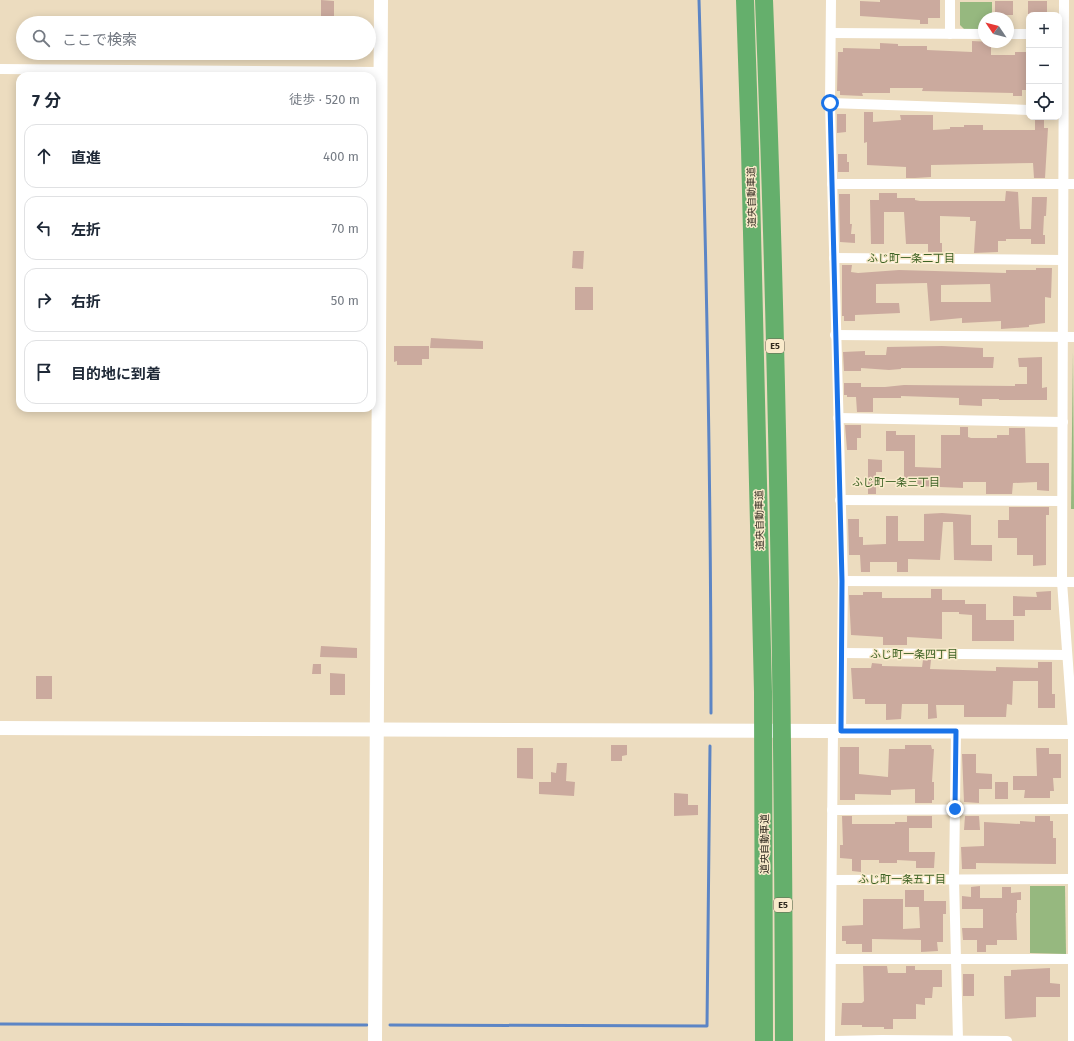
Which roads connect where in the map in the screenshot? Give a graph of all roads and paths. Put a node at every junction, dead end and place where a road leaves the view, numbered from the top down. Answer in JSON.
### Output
{"nodes":[{"id":1,"x":381,"y":0,"type":"edge"},
{"id":2,"x":745,"y":0,"type":"edge"},
{"id":3,"x":764,"y":0,"type":"edge"},
{"id":4,"x":831,"y":0,"type":"edge"},
{"id":5,"x":950,"y":0,"type":"edge"},
{"id":6,"x":1064,"y":0,"type":"edge"},
{"id":7,"x":831,"y":33,"type":"junction"},
{"id":8,"x":950,"y":34,"type":"junction"},
{"id":9,"x":978,"y":34,"type":"edge"},
{"id":10,"x":1014,"y":34,"type":"edge"},
{"id":11,"x":1026,"y":34,"type":"edge"},
{"id":12,"x":1066,"y":35,"type":"edge"},
{"id":13,"x":0,"y":69,"type":"edge"},
{"id":14,"x":381,"y":72,"type":"junction"},
{"id":15,"x":1062,"y":96,"type":"edge"},
{"id":16,"x":830,"y":103,"type":"junction"},
{"id":17,"x":1026,"y":110,"type":"edge"},
{"id":18,"x":1062,"y":120,"type":"edge"},
{"id":19,"x":832,"y":184,"type":"junction"},
{"id":20,"x":1069,"y":184,"type":"edge"},
{"id":21,"x":834,"y":258,"type":"junction"},
{"id":22,"x":1063,"y":260,"type":"junction"},
{"id":23,"x":835,"y":335,"type":"junction"},
{"id":24,"x":1063,"y":337,"type":"junction"},
{"id":25,"x":1074,"y":338,"type":"edge"},
{"id":26,"x":838,"y":418,"type":"junction"},
{"id":27,"x":1063,"y":422,"type":"junction"},
{"id":28,"x":840,"y":500,"type":"junction"},
{"id":29,"x":1062,"y":501,"type":"junction"},
{"id":30,"x":842,"y":581,"type":"junction"},
{"id":31,"x":1062,"y":582,"type":"junction"},
{"id":32,"x":1074,"y":582,"type":"edge"},
{"id":33,"x":842,"y":653,"type":"junction"},
{"id":34,"x":1067,"y":655,"type":"junction"},
{"id":35,"x":0,"y":728,"type":"edge"},
{"id":36,"x":377,"y":731,"type":"junction"},
{"id":37,"x":837,"y":731,"type":"junction"},
{"id":38,"x":956,"y":731,"type":"junction"},
{"id":39,"x":1073,"y":732,"type":"edge"},
{"id":40,"x":1073,"y":808,"type":"junction"},
{"id":41,"x":955,"y":809,"type":"junction"},
{"id":42,"x":832,"y":810,"type":"junction"},
{"id":43,"x":1073,"y":879,"type":"junction"},
{"id":44,"x":832,"y":880,"type":"junction"},
{"id":45,"x":954,"y":880,"type":"junction"},
{"id":46,"x":831,"y":959,"type":"junction"},
{"id":47,"x":956,"y":959,"type":"junction"},
{"id":48,"x":1073,"y":959,"type":"junction"},
{"id":49,"x":882,"y":1040,"type":"edge"},
{"id":50,"x":958,"y":1040,"type":"edge"},
{"id":51,"x":375,"y":1041,"type":"edge"},
{"id":52,"x":764,"y":1041,"type":"edge"},
{"id":53,"x":784,"y":1041,"type":"edge"},
{"id":54,"x":830,"y":1041,"type":"edge"},
{"id":55,"x":835,"y":1041,"type":"edge"},
{"id":56,"x":1007,"y":1041,"type":"edge"},
{"id":57,"x":1073,"y":1041,"type":"edge"}],
"edges":[{"from":1,"to":14,"type":"street"},
{"from":2,"to":52,"type":"highway","name":"道央自動車道","number":"E5"},
{"from":3,"to":53,"type":"highway","name":"道央自動車道","number":"E5"},
{"from":4,"to":7,"type":"street"},
{"from":5,"to":8,"type":"street"},
{"from":6,"to":12,"type":"street"},
{"from":7,"to":8,"type":"street"},
{"from":7,"to":16,"type":"street"},
{"from":8,"to":9,"type":"street"},
{"from":10,"to":11,"type":"street"},
{"from":12,"to":15,"type":"street"},
{"from":13,"to":14,"type":"street"},
{"from":14,"to":36,"type":"street"},
{"from":16,"to":17,"type":"street"},
{"from":16,"to":19,"type":"street"},
{"from":18,"to":20,"type":"street"},
{"from":19,"to":20,"type":"street"},
{"from":19,"to":21,"type":"street"},
{"from":20,"to":22,"type":"street"},
{"from":21,"to":22,"type":"street"},
{"from":21,"to":23,"type":"street"},
{"from":22,"to":24,"type":"street"},
{"from":23,"to":24,"type":"street"},
{"from":23,"to":26,"type":"street"},
{"from":24,"to":25,"type":"street"},
{"from":24,"to":27,"type":"street"},
{"from":26,"to":27,"type":"street"},
{"from":26,"to":28,"type":"street"},
{"from":27,"to":29,"type":"street"},
{"from":28,"to":29,"type":"street"},
{"from":28,"to":30,"type":"street"},
{"from":29,"to":31,"type":"street"},
{"from":30,"to":31,"type":"street"},
{"from":30,"to":33,"type":"street"},
{"from":31,"to":32,"type":"street"},
{"from":31,"to":34,"type":"street"},
{"from":33,"to":34,"type":"street"},
{"from":33,"to":37,"type":"street"},
{"from":34,"to":39,"type":"street"},
{"from":35,"to":36,"type":"street"},
{"from":36,"to":37,"type":"street"},
{"from":36,"to":51,"type":"street"},
{"from":37,"to":38,"type":"street"},
{"from":37,"to":42,"type":"street"},
{"from":38,"to":39,"type":"street"},
{"from":38,"to":41,"type":"street"},
{"from":39,"to":40,"type":"street"},
{"from":40,"to":41,"type":"street"},
{"from":40,"to":43,"type":"street"},
{"from":41,"to":42,"type":"street"},
{"from":41,"to":45,"type":"street"},
{"from":42,"to":44,"type":"street"},
{"from":43,"to":45,"type":"street"},
{"from":43,"to":48,"type":"street"},
{"from":44,"to":45,"type":"street"},
{"from":44,"to":46,"type":"street"},
{"from":45,"to":47,"type":"street"},
{"from":46,"to":47,"type":"street"},
{"from":46,"to":54,"type":"street"},
{"from":47,"to":48,"type":"street"},
{"from":47,"to":50,"type":"street"},
{"from":48,"to":57,"type":"street"},
{"from":49,"to":50,"type":"street"},
{"from":49,"to":55,"type":"street"},
{"from":50,"to":56,"type":"street"}]}
